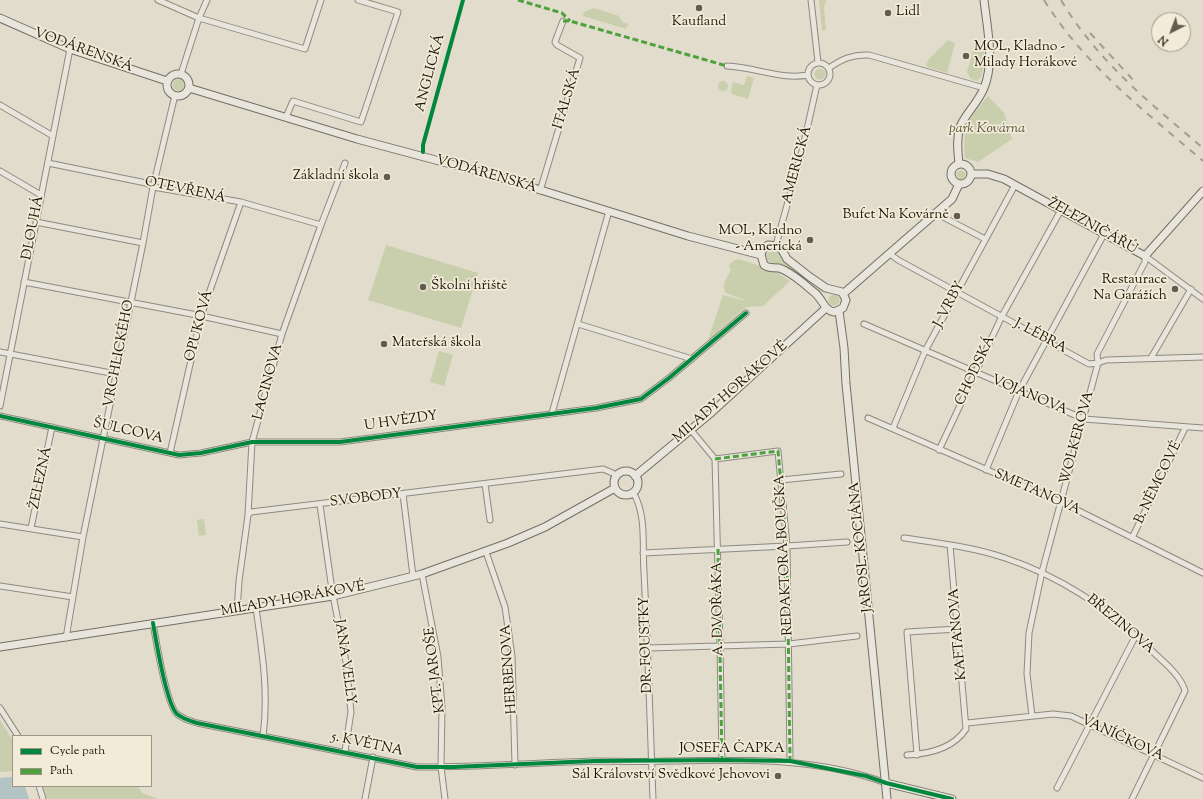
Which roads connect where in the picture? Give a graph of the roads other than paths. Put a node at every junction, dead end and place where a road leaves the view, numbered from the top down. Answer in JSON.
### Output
{"nodes":[{"id":1,"x":158,"y":0,"type":"edge"},
{"id":2,"x":207,"y":0,"type":"edge"},
{"id":3,"x":321,"y":0,"type":"edge"},
{"id":4,"x":358,"y":0,"type":"edge"},
{"id":5,"x":811,"y":0,"type":"edge"},
{"id":6,"x":984,"y":0,"type":"edge"},
{"id":7,"x":199,"y":18,"type":"junction"},
{"id":8,"x":1,"y":21,"type":"edge"},
{"id":9,"x":563,"y":21,"type":"dead end"},
{"id":10,"x":70,"y":49,"type":"junction"},
{"id":11,"x":818,"y":62,"type":"junction"},
{"id":12,"x":727,"y":66,"type":"dead end"},
{"id":13,"x":829,"y":68,"type":"junction"},
{"id":14,"x":181,"y":74,"type":"junction"},
{"id":15,"x":808,"y":76,"type":"junction"},
{"id":16,"x":167,"y":81,"type":"junction"},
{"id":17,"x":817,"y":85,"type":"junction"},
{"id":18,"x":189,"y":88,"type":"junction"},
{"id":19,"x":984,"y":88,"type":"junction"},
{"id":20,"x":175,"y":95,"type":"junction"},
{"id":21,"x":0,"y":105,"type":"edge"},
{"id":22,"x":286,"y":117,"type":"junction"},
{"id":23,"x":53,"y":136,"type":"junction"},
{"id":24,"x":48,"y":162,"type":"junction"},
{"id":25,"x":345,"y":163,"type":"dead end"},
{"id":26,"x":959,"y":164,"type":"junction"},
{"id":27,"x":0,"y":171,"type":"edge"},
{"id":28,"x":971,"y":174,"type":"junction"},
{"id":29,"x":959,"y":184,"type":"junction"},
{"id":30,"x":1015,"y":185,"type":"junction"},
{"id":31,"x":153,"y":187,"type":"junction"},
{"id":32,"x":540,"y":191,"type":"junction"},
{"id":33,"x":1203,"y":191,"type":"edge"},
{"id":34,"x":41,"y":196,"type":"junction"},
{"id":35,"x":241,"y":202,"type":"junction"},
{"id":36,"x":1061,"y":210,"type":"junction"},
{"id":37,"x":609,"y":211,"type":"junction"},
{"id":38,"x":938,"y":212,"type":"junction"},
{"id":39,"x":36,"y":222,"type":"junction"},
{"id":40,"x":321,"y":225,"type":"junction"},
{"id":41,"x":1104,"y":234,"type":"junction"},
{"id":42,"x":985,"y":239,"type":"junction"},
{"id":43,"x":144,"y":243,"type":"junction"},
{"id":44,"x":776,"y":245,"type":"junction"},
{"id":45,"x":890,"y":254,"type":"junction"},
{"id":46,"x":761,"y":255,"type":"junction"},
{"id":47,"x":1145,"y":256,"type":"junction"},
{"id":48,"x":24,"y":282,"type":"junction"},
{"id":49,"x":1191,"y":289,"type":"junction"},
{"id":50,"x":957,"y":292,"type":"junction"},
{"id":51,"x":843,"y":294,"type":"junction"},
{"id":52,"x":1203,"y":299,"type":"edge"},
{"id":53,"x":131,"y":302,"type":"junction"},
{"id":54,"x":826,"y":308,"type":"junction"},
{"id":55,"x":839,"y":311,"type":"junction"},
{"id":56,"x":746,"y":314,"type":"dead end"},
{"id":57,"x":200,"y":316,"type":"junction"},
{"id":58,"x":1002,"y":316,"type":"junction"},
{"id":59,"x":578,"y":324,"type":"junction"},
{"id":60,"x":864,"y":324,"type":"dead end"},
{"id":61,"x":282,"y":334,"type":"junction"},
{"id":62,"x":1046,"y":341,"type":"junction"},
{"id":63,"x":925,"y":351,"type":"junction"},
{"id":64,"x":0,"y":352,"type":"edge"},
{"id":65,"x":10,"y":353,"type":"junction"},
{"id":66,"x":1203,"y":357,"type":"edge"},
{"id":67,"x":1151,"y":358,"type":"junction"},
{"id":68,"x":692,"y":359,"type":"junction"},
{"id":69,"x":1098,"y":364,"type":"junction"},
{"id":70,"x":975,"y":373,"type":"junction"},
{"id":71,"x":116,"y":374,"type":"junction"},
{"id":72,"x":1019,"y":391,"type":"junction"},
{"id":73,"x":0,"y":406,"type":"edge"},
{"id":74,"x":552,"y":413,"type":"junction"},
{"id":75,"x":0,"y":416,"type":"edge"},
{"id":76,"x":868,"y":418,"type":"dead end"},
{"id":77,"x":1084,"y":419,"type":"junction"},
{"id":78,"x":52,"y":427,"type":"junction"},
{"id":79,"x":892,"y":428,"type":"junction"},
{"id":80,"x":1186,"y":428,"type":"junction"},
{"id":81,"x":1203,"y":428,"type":"edge"},
{"id":82,"x":691,"y":430,"type":"junction"},
{"id":83,"x":104,"y":438,"type":"junction"},
{"id":84,"x":252,"y":442,"type":"junction"},
{"id":85,"x":939,"y":450,"type":"junction"},
{"id":86,"x":170,"y":453,"type":"junction"},
{"id":87,"x":714,"y":459,"type":"junction"},
{"id":88,"x":986,"y":470,"type":"junction"},
{"id":89,"x":841,"y":474,"type":"dead end"},
{"id":90,"x":617,"y":475,"type":"junction"},
{"id":91,"x":635,"y":476,"type":"junction"},
{"id":92,"x":781,"y":480,"type":"junction"},
{"id":93,"x":485,"y":484,"type":"junction"},
{"id":94,"x":616,"y":488,"type":"junction"},
{"id":95,"x":633,"y":492,"type":"junction"},
{"id":96,"x":402,"y":494,"type":"junction"},
{"id":97,"x":1061,"y":502,"type":"junction"},
{"id":98,"x":320,"y":505,"type":"junction"},
{"id":99,"x":248,"y":515,"type":"junction"},
{"id":100,"x":490,"y":520,"type":"dead end"},
{"id":101,"x":0,"y":524,"type":"edge"},
{"id":102,"x":31,"y":528,"type":"junction"},
{"id":103,"x":83,"y":537,"type":"junction"},
{"id":104,"x":904,"y":538,"type":"dead end"},
{"id":105,"x":1132,"y":538,"type":"junction"},
{"id":106,"x":847,"y":542,"type":"dead end"},
{"id":107,"x":950,"y":545,"type":"junction"},
{"id":108,"x":787,"y":546,"type":"junction"},
{"id":109,"x":718,"y":549,"type":"junction"},
{"id":110,"x":486,"y":552,"type":"junction"},
{"id":111,"x":643,"y":553,"type":"junction"},
{"id":112,"x":1042,"y":572,"type":"junction"},
{"id":113,"x":1203,"y":572,"type":"edge"},
{"id":114,"x":422,"y":574,"type":"junction"},
{"id":115,"x":413,"y":576,"type":"junction"},
{"id":116,"x":0,"y":586,"type":"edge"},
{"id":117,"x":333,"y":596,"type":"junction"},
{"id":118,"x":73,"y":597,"type":"junction"},
{"id":119,"x":256,"y":608,"type":"junction"},
{"id":120,"x":238,"y":611,"type":"junction"},
{"id":121,"x":153,"y":623,"type":"junction"},
{"id":122,"x":958,"y":629,"type":"junction"},
{"id":123,"x":1136,"y":635,"type":"junction"},
{"id":124,"x":857,"y":636,"type":"dead end"},
{"id":125,"x":66,"y":638,"type":"junction"},
{"id":126,"x":789,"y":644,"type":"junction"},
{"id":127,"x":720,"y":645,"type":"junction"},
{"id":128,"x":0,"y":647,"type":"edge"},
{"id":129,"x":648,"y":648,"type":"junction"},
{"id":130,"x":0,"y":708,"type":"edge"},
{"id":131,"x":1032,"y":716,"type":"junction"},
{"id":132,"x":967,"y":723,"type":"junction"},
{"id":133,"x":1091,"y":724,"type":"junction"},
{"id":134,"x":17,"y":735,"type":"edge"},
{"id":135,"x":263,"y":736,"type":"junction"},
{"id":136,"x":345,"y":751,"type":"junction"},
{"id":137,"x":1154,"y":754,"type":"junction"},
{"id":138,"x":907,"y":755,"type":"dead end"},
{"id":139,"x":917,"y":755,"type":"junction"},
{"id":140,"x":373,"y":758,"type":"junction"},
{"id":141,"x":722,"y":760,"type":"junction"},
{"id":142,"x":651,"y":761,"type":"junction"},
{"id":143,"x":790,"y":761,"type":"junction"},
{"id":144,"x":515,"y":765,"type":"junction"},
{"id":145,"x":441,"y":767,"type":"junction"},
{"id":146,"x":1203,"y":778,"type":"edge"},
{"id":147,"x":886,"y":783,"type":"junction"},
{"id":148,"x":39,"y":787,"type":"edge"},
{"id":149,"x":1057,"y":788,"type":"dead end"},
{"id":150,"x":43,"y":799,"type":"edge"},
{"id":151,"x":365,"y":799,"type":"edge"},
{"id":152,"x":445,"y":799,"type":"edge"},
{"id":153,"x":653,"y":799,"type":"edge"},
{"id":154,"x":887,"y":799,"type":"edge"},
{"id":155,"x":952,"y":799,"type":"edge"},
{"id":156,"x":1132,"y":799,"type":"edge"}],
"edges":[{"from":1,"to":7,"type":"street"},
{"from":2,"to":7,"type":"street"},
{"from":3,"to":7,"type":"street"},
{"from":4,"to":22,"type":"street"},
{"from":5,"to":11,"type":"street"},
{"from":6,"to":19,"type":"main road"},
{"from":7,"to":14,"type":"street"},
{"from":8,"to":10,"type":"main road","name":"VODÁRENSKÁ"},
{"from":9,"to":32,"type":"street","name":"ITALSKÁ"},
{"from":10,"to":16,"type":"main road","name":"VODÁRENSKÁ"},
{"from":10,"to":23,"type":"street","name":"DLOUHÁ"},
{"from":11,"to":13,"type":"street"},
{"from":11,"to":15,"type":"street"},
{"from":12,"to":15,"type":"street"},
{"from":13,"to":17,"type":"street"},
{"from":13,"to":19,"type":"street"},
{"from":14,"to":16,"type":"main road"},
{"from":14,"to":18,"type":"main road"},
{"from":15,"to":17,"type":"street"},
{"from":16,"to":20,"type":"main road"},
{"from":17,"to":44,"type":"street","name":"AMERICKÁ"},
{"from":18,"to":20,"type":"main road"},
{"from":18,"to":22,"type":"main road","name":"VODÁRENSKÁ"},
{"from":19,"to":26,"type":"main road"},
{"from":20,"to":31,"type":"street","name":"VRCHLICKÉHO"},
{"from":21,"to":23,"type":"street"},
{"from":22,"to":32,"type":"main road","name":"VODÁRENSKÁ"},
{"from":23,"to":24,"type":"street","name":"DLOUHÁ"},
{"from":24,"to":31,"type":"street","name":"OTEVŘENÁ"},
{"from":24,"to":34,"type":"street","name":"DLOUHÁ"},
{"from":25,"to":40,"type":"street","name":"LACINOVA"},
{"from":26,"to":28,"type":"main road"},
{"from":26,"to":29,"type":"main road"},
{"from":27,"to":34,"type":"street"},
{"from":28,"to":29,"type":"main road"},
{"from":28,"to":30,"type":"main road","name":"ŽELEZNIČÁŘŮ"},
{"from":29,"to":38,"type":"main road"},
{"from":30,"to":36,"type":"main road","name":"ŽELEZNIČÁŘŮ"},
{"from":30,"to":42,"type":"street","name":"J. VRBY"},
{"from":31,"to":35,"type":"street","name":"OTEVŘENÁ"},
{"from":31,"to":43,"type":"street","name":"VRCHLICKÉHO"},
{"from":32,"to":37,"type":"main road","name":"VODÁRENSKÁ"},
{"from":33,"to":47,"type":"main road","name":"WOLKEROVA"},
{"from":34,"to":39,"type":"street","name":"DLOUHÁ"},
{"from":35,"to":40,"type":"street","name":"OTEVŘENÁ"},
{"from":35,"to":57,"type":"street","name":"OPUKOVÁ"},
{"from":36,"to":41,"type":"main road","name":"ŽELEZNIČÁŘŮ"},
{"from":36,"to":58,"type":"street","name":"CHODSKÁ"},
{"from":37,"to":46,"type":"main road","name":"VODÁRENSKÁ"},
{"from":37,"to":59,"type":"street"},
{"from":38,"to":42,"type":"street"},
{"from":38,"to":45,"type":"main road"},
{"from":39,"to":43,"type":"street"},
{"from":39,"to":48,"type":"street","name":"DLOUHÁ"},
{"from":40,"to":61,"type":"street","name":"LACINOVA"},
{"from":41,"to":47,"type":"main road","name":"ŽELEZNIČÁŘŮ"},
{"from":41,"to":62,"type":"street"},
{"from":42,"to":50,"type":"street","name":"J. VRBY"},
{"from":43,"to":53,"type":"street","name":"VRCHLICKÉHO"},
{"from":44,"to":46,"type":"main road"},
{"from":44,"to":51,"type":"main road"},
{"from":45,"to":50,"type":"street","name":"J. LÉBRA"},
{"from":45,"to":51,"type":"main road"},
{"from":46,"to":54,"type":"main road"},
{"from":47,"to":49,"type":"street","name":"ŽELEZNIČÁŘŮ"},
{"from":47,"to":69,"type":"street","name":"WOLKEROVA"},
{"from":48,"to":53,"type":"street"},
{"from":48,"to":65,"type":"street","name":"DLOUHÁ"},
{"from":49,"to":52,"type":"street","name":"ŽELEZNIČÁŘŮ"},
{"from":49,"to":67,"type":"street"},
{"from":50,"to":58,"type":"street","name":"J. LÉBRA"},
{"from":50,"to":63,"type":"street","name":"J. VRBY"},
{"from":51,"to":55,"type":"main road"},
{"from":53,"to":57,"type":"street"},
{"from":53,"to":71,"type":"street","name":"VRCHLICKÉHO"},
{"from":54,"to":55,"type":"main road"},
{"from":54,"to":82,"type":"main road","name":"MILADY HORÁKOVÉ"},
{"from":55,"to":147,"type":"main road","name":"JAROSL. KOCIÁNA"},
{"from":56,"to":68,"type":"street","name":"U HVĚZDY"},
{"from":57,"to":61,"type":"street"},
{"from":57,"to":86,"type":"street","name":"OPUKOVÁ"},
{"from":58,"to":62,"type":"street","name":"J. LÉBRA"},
{"from":58,"to":70,"type":"street","name":"CHODSKÁ"},
{"from":59,"to":68,"type":"street"},
{"from":59,"to":74,"type":"street"},
{"from":60,"to":63,"type":"street","name":"VOJANOVA"},
{"from":61,"to":84,"type":"street","name":"LACINOVA"},
{"from":62,"to":69,"type":"street","name":"J. LÉBRA"},
{"from":62,"to":72,"type":"street"},
{"from":63,"to":70,"type":"street","name":"VOJANOVA"},
{"from":63,"to":79,"type":"street","name":"J. VRBY"},
{"from":64,"to":65,"type":"street"},
{"from":65,"to":71,"type":"street"},
{"from":65,"to":73,"type":"street","name":"DLOUHÁ"},
{"from":66,"to":67,"type":"street","name":"J. LÉBRA"},
{"from":67,"to":69,"type":"street","name":"J. LÉBRA"},
{"from":68,"to":74,"type":"street","name":"U HVĚZDY"},
{"from":69,"to":77,"type":"street","name":"WOLKEROVA"},
{"from":70,"to":72,"type":"street","name":"VOJANOVA"},
{"from":70,"to":85,"type":"street","name":"CHODSKÁ"},
{"from":71,"to":83,"type":"street","name":"VRCHLICKÉHO"},
{"from":72,"to":77,"type":"street","name":"VOJANOVA"},
{"from":72,"to":88,"type":"street"},
{"from":74,"to":84,"type":"street","name":"U HVĚZDY"},
{"from":75,"to":78,"type":"street","name":"ŠULCOVA"},
{"from":76,"to":79,"type":"street","name":"SMETANOVA"},
{"from":77,"to":80,"type":"street","name":"VOJANOVA"},
{"from":77,"to":97,"type":"street","name":"WOLKEROVA"},
{"from":78,"to":83,"type":"street","name":"ŠULCOVA"},
{"from":78,"to":102,"type":"street","name":"ŽELEZNÁ"},
{"from":79,"to":85,"type":"street","name":"SMETANOVA"},
{"from":80,"to":81,"type":"street","name":"VOJANOVA"},
{"from":80,"to":105,"type":"street","name":"B. NĚMCOVÉ"},
{"from":82,"to":87,"type":"street"},
{"from":82,"to":91,"type":"main road","name":"MILADY HORÁKOVÉ"},
{"from":83,"to":86,"type":"street","name":"ŠULCOVA"},
{"from":83,"to":103,"type":"street","name":"VRCHLICKÉHO"},
{"from":84,"to":86,"type":"street","name":"ŠULCOVA"},
{"from":84,"to":99,"type":"street","name":"LACINOVA"},
{"from":85,"to":88,"type":"street","name":"SMETANOVA"},
{"from":87,"to":92,"type":"street","name":"REDAKTORA BOUČKA"},
{"from":87,"to":109,"type":"street","name":"A. DVOŘÁKA"},
{"from":88,"to":97,"type":"street","name":"SMETANOVA"},
{"from":89,"to":92,"type":"street"},
{"from":90,"to":91,"type":"main road"},
{"from":90,"to":93,"type":"street","name":"SVOBODY"},
{"from":90,"to":94,"type":"main road"},
{"from":91,"to":95,"type":"main road"},
{"from":92,"to":108,"type":"street","name":"REDAKTORA BOUČKA"},
{"from":93,"to":96,"type":"street","name":"SVOBODY"},
{"from":93,"to":100,"type":"street"},
{"from":94,"to":95,"type":"main road"},
{"from":94,"to":110,"type":"main road","name":"MILADY HORÁKOVÉ"},
{"from":95,"to":111,"type":"street","name":"DR. FOUSTKY"},
{"from":96,"to":98,"type":"street","name":"SVOBODY"},
{"from":96,"to":115,"type":"street"},
{"from":97,"to":105,"type":"street","name":"SMETANOVA"},
{"from":97,"to":112,"type":"street","name":"WOLKEROVA"},
{"from":98,"to":99,"type":"street","name":"SVOBODY"},
{"from":98,"to":117,"type":"street","name":"JANA VELLY"},
{"from":99,"to":120,"type":"street","name":"LACINOVA"},
{"from":101,"to":102,"type":"street"},
{"from":102,"to":103,"type":"street"},
{"from":103,"to":118,"type":"street","name":"VRCHLICKÉHO"},
{"from":104,"to":107,"type":"street","name":"BŘEZINOVA"},
{"from":105,"to":113,"type":"street","name":"SMETANOVA"},
{"from":106,"to":108,"type":"street"},
{"from":107,"to":112,"type":"street","name":"BŘEZINOVA"},
{"from":107,"to":122,"type":"street","name":"KAFTANOVA"},
{"from":108,"to":109,"type":"street"},
{"from":108,"to":126,"type":"street","name":"REDAKTORA BOUČKA"},
{"from":109,"to":111,"type":"street"},
{"from":109,"to":127,"type":"street","name":"A. DVOŘÁKA"},
{"from":110,"to":114,"type":"main road","name":"MILADY HORÁKOVÉ"},
{"from":110,"to":144,"type":"street","name":"HERBENOVA"},
{"from":111,"to":129,"type":"street","name":"DR. FOUSTKY"},
{"from":112,"to":123,"type":"street","name":"BŘEZINOVA"},
{"from":112,"to":131,"type":"street","name":"WOLKEROVA"},
{"from":114,"to":115,"type":"main road","name":"MILADY HORÁKOVÉ"},
{"from":114,"to":145,"type":"street","name":"KPT. JAROŠE"},
{"from":115,"to":117,"type":"main road","name":"MILADY HORÁKOVÉ"},
{"from":116,"to":118,"type":"street"},
{"from":117,"to":119,"type":"main road","name":"MILADY HORÁKOVÉ"},
{"from":117,"to":136,"type":"street","name":"JANA VELLY"},
{"from":118,"to":125,"type":"street","name":"VRCHLICKÉHO"},
{"from":119,"to":120,"type":"main road","name":"MILADY HORÁKOVÉ"},
{"from":119,"to":135,"type":"street"},
{"from":120,"to":121,"type":"main road","name":"MILADY HORÁKOVÉ"},
{"from":121,"to":125,"type":"main road","name":"MILADY HORÁKOVÉ"},
{"from":121,"to":135,"type":"street","name":"5. KVĚTNA"},
{"from":122,"to":132,"type":"street","name":"KAFTANOVA"},
{"from":122,"to":139,"type":"street"},
{"from":123,"to":133,"type":"street"},
{"from":123,"to":137,"type":"street","name":"BŘEZINOVA"},
{"from":124,"to":126,"type":"street"},
{"from":125,"to":128,"type":"main road","name":"MILADY HORÁKOVÉ"},
{"from":126,"to":127,"type":"street"},
{"from":126,"to":143,"type":"street","name":"REDAKTORA BOUČKA"},
{"from":127,"to":129,"type":"street"},
{"from":127,"to":141,"type":"street","name":"A. DVOŘÁKA"},
{"from":129,"to":142,"type":"street","name":"DR. FOUSTKY"},
{"from":130,"to":134,"type":"street"},
{"from":131,"to":132,"type":"street","name":"VANÍČKOVA"},
{"from":131,"to":133,"type":"street","name":"VANÍČKOVA"},
{"from":132,"to":139,"type":"street"},
{"from":133,"to":137,"type":"street","name":"VANÍČKOVA"},
{"from":133,"to":149,"type":"street"},
{"from":135,"to":136,"type":"street","name":"5. KVĚTNA"},
{"from":136,"to":140,"type":"street","name":"5. KVĚTNA"},
{"from":137,"to":146,"type":"street","name":"VANÍČKOVA"},
{"from":137,"to":156,"type":"street","name":"BŘEZINOVA"},
{"from":138,"to":139,"type":"street"},
{"from":140,"to":145,"type":"street","name":"5. KVĚTNA"},
{"from":140,"to":151,"type":"street"},
{"from":141,"to":142,"type":"street","name":"JOSEFA ČAPKA"},
{"from":141,"to":143,"type":"street","name":"JOSEFA ČAPKA"},
{"from":142,"to":144,"type":"street","name":"5. KVĚTNA"},
{"from":142,"to":153,"type":"street","name":"DR. FOUSTKY"},
{"from":143,"to":147,"type":"street","name":"JOSEFA ČAPKA"},
{"from":144,"to":145,"type":"street","name":"5. KVĚTNA"},
{"from":145,"to":152,"type":"street","name":"KPT. JAROŠE"},
{"from":147,"to":154,"type":"main road","name":"JAROSL. KOCIÁNA"},
{"from":147,"to":155,"type":"main road","name":"JOSEFA ČAPKA"},
{"from":148,"to":150,"type":"street"}]}
